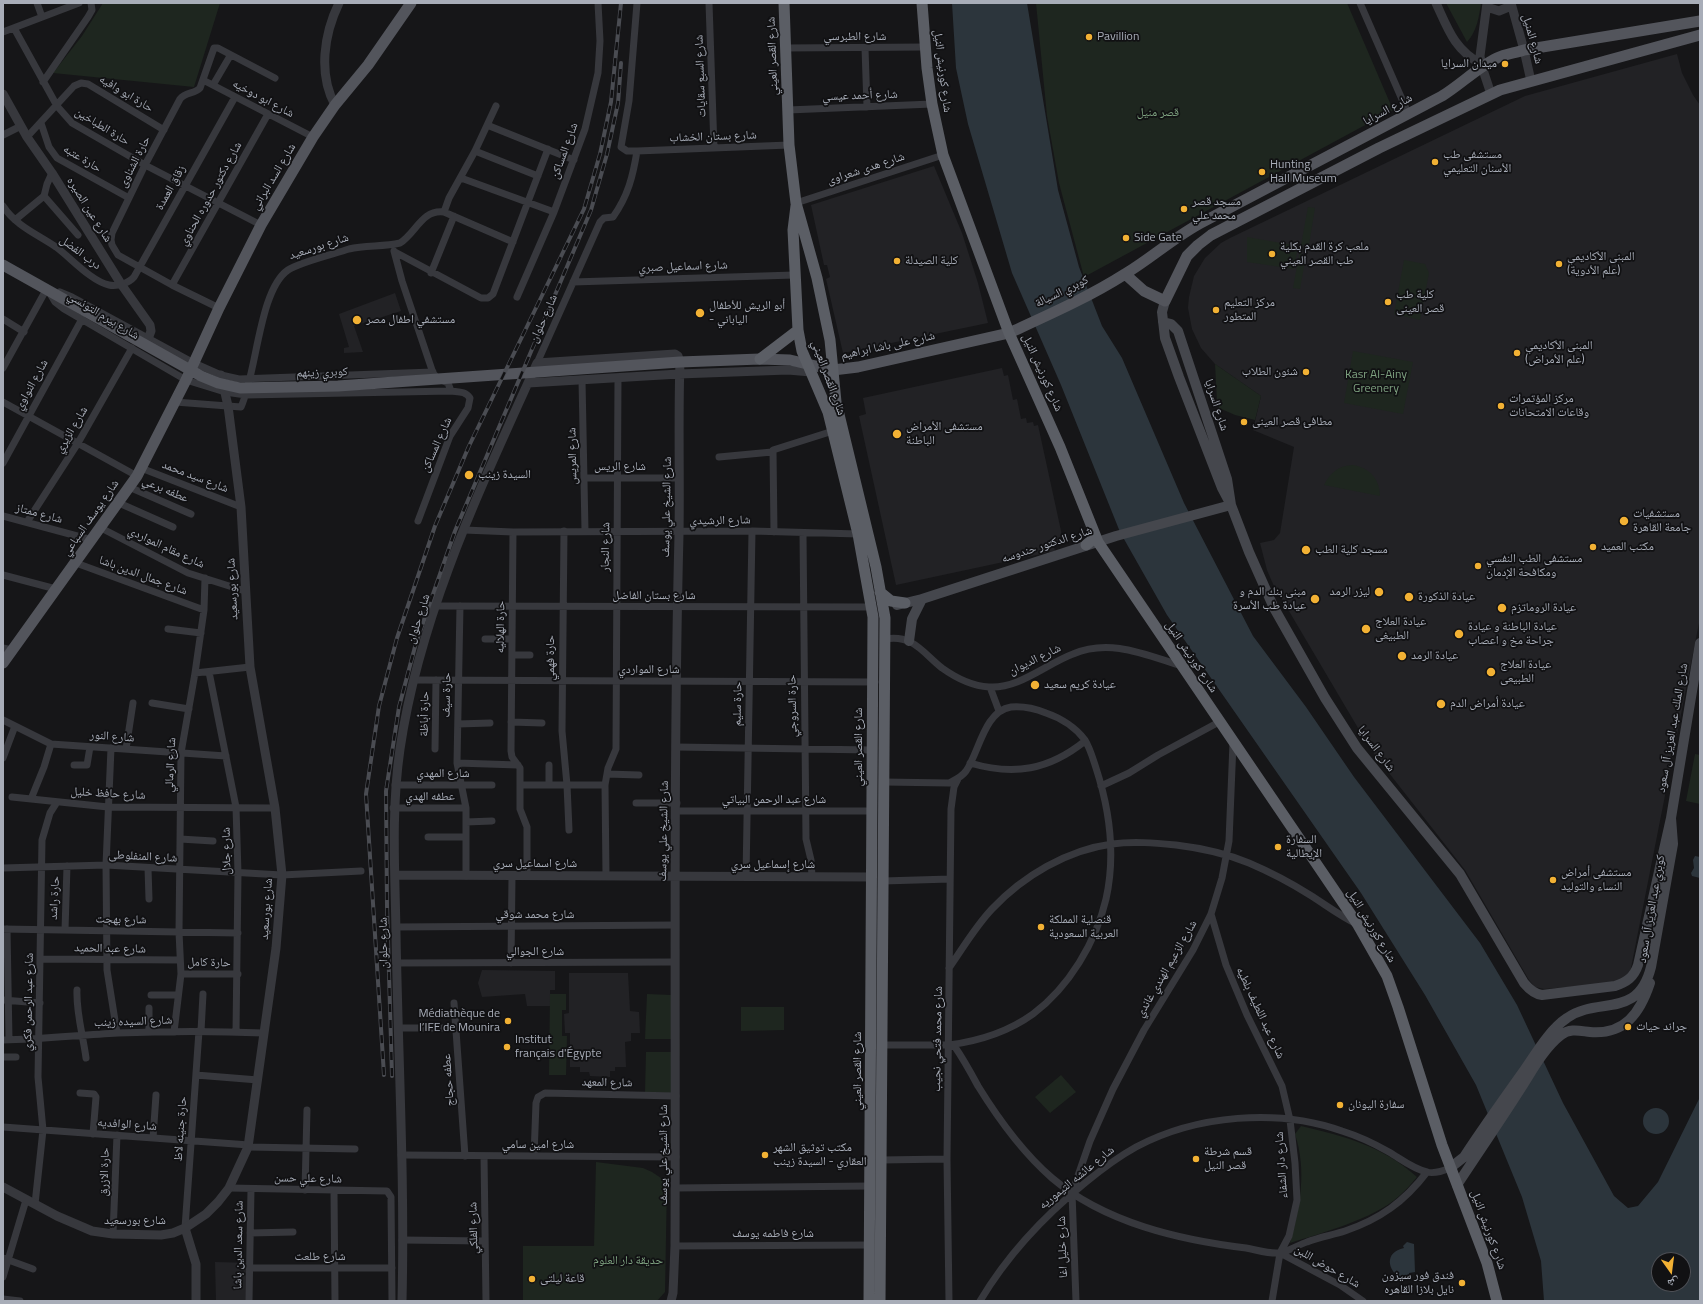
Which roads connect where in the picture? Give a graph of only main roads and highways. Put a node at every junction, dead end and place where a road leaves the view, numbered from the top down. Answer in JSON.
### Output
{"nodes":[{"id":1,"x":411,"y":3,"type":"edge"},
{"id":2,"x":784,"y":3,"type":"edge"},
{"id":3,"x":922,"y":3,"type":"edge"},
{"id":4,"x":1700,"y":22,"type":"edge"},
{"id":5,"x":1700,"y":35,"type":"edge"},
{"id":6,"x":796,"y":203,"type":"junction"},
{"id":7,"x":3,"y":265,"type":"edge"},
{"id":8,"x":1125,"y":274,"type":"junction"},
{"id":9,"x":1110,"y":284,"type":"joint"},
{"id":10,"x":47,"y":291,"type":"joint"},
{"id":11,"x":1166,"y":301,"type":"junction"},
{"id":12,"x":1163,"y":322,"type":"junction"},
{"id":13,"x":1027,"y":324,"type":"joint"},
{"id":14,"x":798,"y":330,"type":"junction"},
{"id":15,"x":1009,"y":333,"type":"junction"},
{"id":16,"x":760,"y":359,"type":"junction"},
{"id":17,"x":623,"y":366,"type":"joint"},
{"id":18,"x":809,"y":367,"type":"junction"},
{"id":19,"x":833,"y":370,"type":"junction"},
{"id":20,"x":186,"y":380,"type":"joint"},
{"id":21,"x":1231,"y":504,"type":"junction"},
{"id":22,"x":1096,"y":537,"type":"junction"},
{"id":23,"x":1086,"y":546,"type":"joint"},
{"id":24,"x":880,"y":592,"type":"junction"},
{"id":25,"x":922,"y":599,"type":"junction"},
{"id":26,"x":905,"y":603,"type":"junction"},
{"id":27,"x":883,"y":606,"type":"junction"},
{"id":28,"x":872,"y":607,"type":"junction"},
{"id":29,"x":909,"y":641,"type":"road end"},
{"id":30,"x":1700,"y":643,"type":"edge"},
{"id":31,"x":8,"y":649,"type":"edge"},
{"id":32,"x":3,"y":663,"type":"edge"},
{"id":33,"x":1670,"y":818,"type":"junction"},
{"id":34,"x":1673,"y":844,"type":"junction"},
{"id":35,"x":1531,"y":990,"type":"joint"},
{"id":36,"x":1629,"y":1000,"type":"junction"},
{"id":37,"x":1580,"y":1011,"type":"junction"},
{"id":38,"x":1635,"y":1014,"type":"junction"},
{"id":39,"x":1581,"y":1031,"type":"junction"},
{"id":40,"x":1551,"y":1040,"type":"junction"},
{"id":41,"x":1471,"y":1155,"type":"junction"},
{"id":42,"x":1450,"y":1168,"type":"junction"},
{"id":43,"x":1457,"y":1185,"type":"junction"},
{"id":44,"x":869,"y":1301,"type":"edge"},
{"id":45,"x":880,"y":1301,"type":"edge"},
{"id":46,"x":1497,"y":1301,"type":"edge"}],
"edges":[{"from":1,"to":20,"type":"main road","name":"شارع السد البراني"},
{"from":2,"to":6,"type":"highway","name":"شارع القصر العيني"},
{"from":3,"to":15,"type":"highway","name":"شارع كورنيش النيل"},
{"from":4,"to":8,"type":"main road","name":"شارع السرايا"},
{"from":5,"to":11,"type":"main road","name":"شارع السرايا"},
{"from":6,"to":14,"type":"highway","name":"شارع القصر العيني"},
{"from":6,"to":19,"type":"highway","name":"شارع القصر العيني"},
{"from":7,"to":10,"type":"main road","name":"شارع بيرم التونسي"},
{"from":8,"to":9,"type":"main road","name":"شارع السرايا"},
{"from":8,"to":11,"type":"main road"},
{"from":9,"to":13,"type":"main road","name":"كوبري السيالة"},
{"from":10,"to":17,"type":"main road","name":"كوبري زينهم"},
{"from":11,"to":12,"type":"main road","name":"شارع السرايا"},
{"from":12,"to":21,"type":"main road","name":"شارع السرايا"},
{"from":12,"to":21,"type":"main road","name":"شارع السرايا"},
{"from":13,"to":15,"type":"main road","name":"شارع على باشا ابراهيم"},
{"from":14,"to":16,"type":"highway"},
{"from":14,"to":18,"type":"highway","name":"شارع القصر العيني"},
{"from":15,"to":19,"type":"main road","name":"شارع على باشا ابراهيم"},
{"from":15,"to":22,"type":"highway","name":"شارع كورنيش النيل"},
{"from":16,"to":17,"type":"main road","name":"شارع على باشا ابراهيم"},
{"from":16,"to":18,"type":"main road","name":"شارع على باشا ابراهيم"},
{"from":18,"to":19,"type":"main road","name":"شارع على باشا ابراهيم"},
{"from":18,"to":28,"type":"highway","name":"شارع القصر العيني"},
{"from":19,"to":24,"type":"highway","name":"شارع القصر العيني"},
{"from":20,"to":31,"type":"main road","name":"شارع يوسف السباعي"},
{"from":21,"to":22,"type":"main road","name":"شارع الدكتور حندوسه"},
{"from":21,"to":35,"type":"main road","name":"شارع السرايا"},
{"from":22,"to":23,"type":"highway"},
{"from":22,"to":42,"type":"highway","name":"شارع كورنيش النيل"},
{"from":23,"to":25,"type":"main road","name":"شارع الدكتور حندوسه"},
{"from":24,"to":26,"type":"highway"},
{"from":24,"to":27,"type":"highway","name":"شارع القصر العيني"},
{"from":25,"to":26,"type":"main road","name":"شارع الدكتور حندوسه"},
{"from":25,"to":29,"type":"main road"},
{"from":26,"to":27,"type":"main road","name":"شارع الدكتور حندوسه"},
{"from":27,"to":28,"type":"main road","name":"شارع الدكتور حندوسه"},
{"from":27,"to":45,"type":"highway","name":"شارع القصر العيني"},
{"from":28,"to":44,"type":"highway","name":"شارع القصر العيني"},
{"from":30,"to":33,"type":"main road","name":"شارع الملك عبد العزيز آل سعود"},
{"from":31,"to":32,"type":"main road","name":"شارع يوسف السباعي"},
{"from":33,"to":34,"type":"main road","name":"شارع الملك عبد العزيز آل سعود"},
{"from":33,"to":35,"type":"main road","name":"شارع الملك عبد العزيز آل سعود"},
{"from":34,"to":36,"type":"main road","name":"كوبري عبد العزيز آل سعود"},
{"from":34,"to":38,"type":"main road","name":"كوبري عبد العزيز آل سعود"},
{"from":36,"to":37,"type":"main road","name":"كوبري عبد العزيز آل سعود"},
{"from":36,"to":38,"type":"main road"},
{"from":37,"to":39,"type":"main road"},
{"from":37,"to":40,"type":"main road","name":"كوبري عبد العزيز آل سعود"},
{"from":38,"to":39,"type":"main road","name":"كوبري عبد العزيز آل سعود"},
{"from":39,"to":40,"type":"main road","name":"كوبري عبد العزيز آل سعود"},
{"from":40,"to":41,"type":"main road","name":"كوبري عبد العزيز آل سعود"},
{"from":41,"to":42,"type":"main road","name":"كوبري عبد العزيز آل سعود"},
{"from":41,"to":43,"type":"main road","name":"كوبري عبد العزيز آل سعود"},
{"from":42,"to":43,"type":"highway","name":"شارع كورنيش النيل"},
{"from":43,"to":46,"type":"highway","name":"شارع كورنيش النيل"}]}
